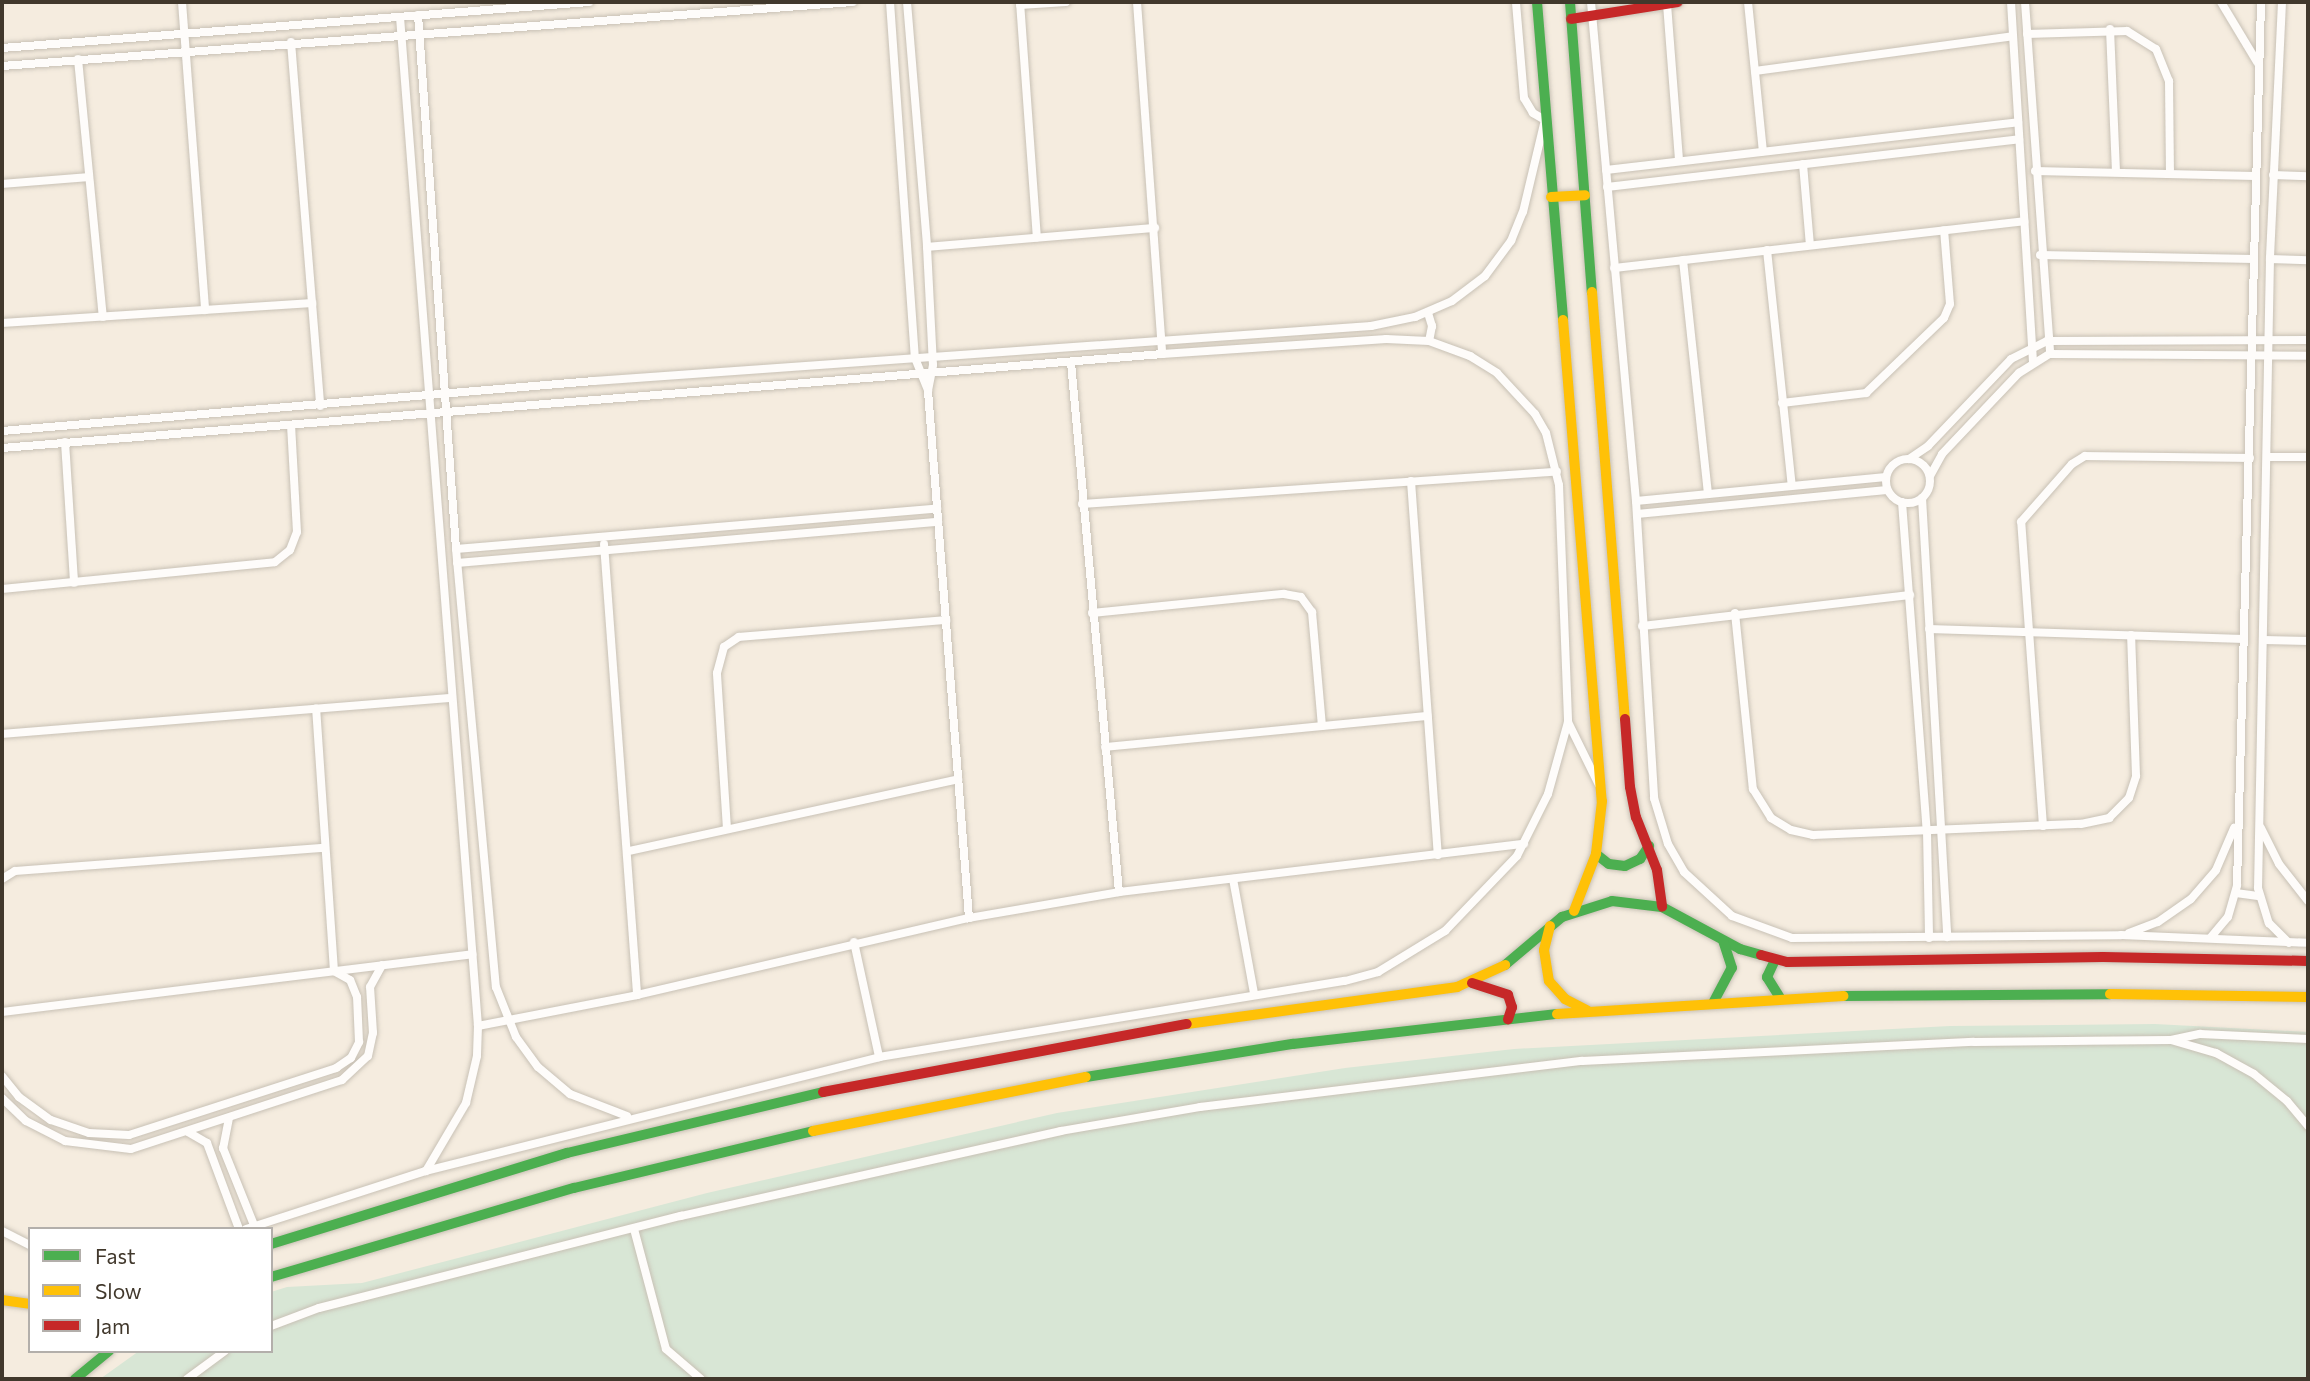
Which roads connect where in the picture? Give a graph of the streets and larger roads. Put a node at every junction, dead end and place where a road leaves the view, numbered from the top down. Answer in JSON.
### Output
{"nodes":[{"id":1,"x":182,"y":2,"type":"edge"},
{"id":2,"x":589,"y":2,"type":"edge"},
{"id":3,"x":853,"y":2,"type":"edge"},
{"id":4,"x":890,"y":2,"type":"edge"},
{"id":5,"x":907,"y":2,"type":"edge"},
{"id":6,"x":1066,"y":2,"type":"edge"},
{"id":7,"x":1136,"y":2,"type":"edge"},
{"id":8,"x":1517,"y":2,"type":"edge"},
{"id":9,"x":1536,"y":2,"type":"edge"},
{"id":10,"x":1570,"y":2,"type":"edge"},
{"id":11,"x":1591,"y":2,"type":"edge"},
{"id":12,"x":1748,"y":2,"type":"edge"},
{"id":13,"x":2011,"y":2,"type":"edge"},
{"id":14,"x":2025,"y":2,"type":"edge"},
{"id":15,"x":2221,"y":2,"type":"edge"},
{"id":16,"x":2261,"y":2,"type":"edge"},
{"id":17,"x":2282,"y":2,"type":"edge"},
{"id":18,"x":1672,"y":3,"type":"edge"},
{"id":19,"x":1020,"y":4,"type":"edge"},
{"id":20,"x":418,"y":15,"type":"junction"},
{"id":21,"x":1592,"y":16,"type":"junction"},
{"id":22,"x":400,"y":17,"type":"junction"},
{"id":23,"x":1571,"y":19,"type":"junction"},
{"id":24,"x":2110,"y":29,"type":"junction"},
{"id":25,"x":185,"y":33,"type":"junction"},
{"id":26,"x":419,"y":33,"type":"junction"},
{"id":27,"x":401,"y":34,"type":"junction"},
{"id":28,"x":2027,"y":34,"type":"junction"},
{"id":29,"x":2013,"y":36,"type":"junction"},
{"id":30,"x":291,"y":42,"type":"junction"},
{"id":31,"x":2,"y":48,"type":"edge"},
{"id":32,"x":187,"y":51,"type":"junction"},
{"id":33,"x":78,"y":59,"type":"junction"},
{"id":34,"x":2,"y":66,"type":"edge"},
{"id":35,"x":2259,"y":66,"type":"junction"},
{"id":36,"x":1755,"y":71,"type":"junction"},
{"id":37,"x":1545,"y":120,"type":"junction"},
{"id":38,"x":2018,"y":122,"type":"junction"},
{"id":39,"x":2019,"y":139,"type":"junction"},
{"id":40,"x":1763,"y":152,"type":"junction"},
{"id":41,"x":1679,"y":161,"type":"junction"},
{"id":42,"x":1803,"y":164,"type":"junction"},
{"id":43,"x":1606,"y":170,"type":"junction"},
{"id":44,"x":2035,"y":170,"type":"junction"},
{"id":45,"x":2116,"y":171,"type":"junction"},
{"id":46,"x":2170,"y":173,"type":"junction"},
{"id":47,"x":2273,"y":175,"type":"junction"},
{"id":48,"x":2255,"y":176,"type":"junction"},
{"id":49,"x":2308,"y":176,"type":"edge"},
{"id":50,"x":89,"y":177,"type":"junction"},
{"id":51,"x":2,"y":184,"type":"edge"},
{"id":52,"x":1607,"y":187,"type":"junction"},
{"id":53,"x":1586,"y":195,"type":"junction"},
{"id":54,"x":1551,"y":197,"type":"junction"},
{"id":55,"x":2024,"y":221,"type":"junction"},
{"id":56,"x":1155,"y":228,"type":"junction"},
{"id":57,"x":1944,"y":230,"type":"junction"},
{"id":58,"x":1037,"y":237,"type":"junction"},
{"id":59,"x":1811,"y":245,"type":"junction"},
{"id":60,"x":927,"y":247,"type":"junction"},
{"id":61,"x":1767,"y":250,"type":"junction"},
{"id":62,"x":2040,"y":255,"type":"junction"},
{"id":63,"x":2254,"y":259,"type":"junction"},
{"id":64,"x":2270,"y":259,"type":"junction"},
{"id":65,"x":1683,"y":260,"type":"junction"},
{"id":66,"x":2308,"y":260,"type":"edge"},
{"id":67,"x":1614,"y":268,"type":"junction"},
{"id":68,"x":312,"y":303,"type":"junction"},
{"id":69,"x":205,"y":310,"type":"junction"},
{"id":70,"x":1427,"y":313,"type":"junction"},
{"id":71,"x":103,"y":317,"type":"junction"},
{"id":72,"x":2,"y":323,"type":"edge"},
{"id":73,"x":2252,"y":338,"type":"junction"},
{"id":74,"x":2270,"y":339,"type":"junction"},
{"id":75,"x":2308,"y":340,"type":"edge"},
{"id":76,"x":1161,"y":341,"type":"junction"},
{"id":77,"x":1429,"y":341,"type":"junction"},
{"id":78,"x":2047,"y":341,"type":"junction"},
{"id":79,"x":2032,"y":346,"type":"junction"},
{"id":80,"x":1162,"y":354,"type":"junction"},
{"id":81,"x":2050,"y":354,"type":"junction"},
{"id":82,"x":2252,"y":354,"type":"junction"},
{"id":83,"x":2270,"y":354,"type":"junction"},
{"id":84,"x":2308,"y":356,"type":"edge"},
{"id":85,"x":932,"y":357,"type":"junction"},
{"id":86,"x":915,"y":358,"type":"junction"},
{"id":87,"x":2033,"y":361,"type":"junction"},
{"id":88,"x":1071,"y":362,"type":"junction"},
{"id":89,"x":932,"y":373,"type":"junction"},
{"id":90,"x":918,"y":374,"type":"junction"},
{"id":91,"x":928,"y":391,"type":"junction"},
{"id":92,"x":447,"y":394,"type":"junction"},
{"id":93,"x":428,"y":396,"type":"junction"},
{"id":94,"x":1782,"y":402,"type":"junction"},
{"id":95,"x":320,"y":406,"type":"junction"},
{"id":96,"x":448,"y":410,"type":"junction"},
{"id":97,"x":429,"y":412,"type":"junction"},
{"id":98,"x":291,"y":425,"type":"junction"},
{"id":99,"x":43,"y":428,"type":"junction"},
{"id":100,"x":2,"y":431,"type":"edge"},
{"id":101,"x":65,"y":442,"type":"junction"},
{"id":102,"x":44,"y":444,"type":"junction"},
{"id":103,"x":2,"y":448,"type":"edge"},
{"id":104,"x":2267,"y":457,"type":"junction"},
{"id":105,"x":2308,"y":457,"type":"edge"},
{"id":106,"x":1909,"y":458,"type":"junction"},
{"id":107,"x":2250,"y":458,"type":"junction"},
{"id":108,"x":1557,"y":472,"type":"junction"},
{"id":109,"x":1930,"y":476,"type":"junction"},
{"id":110,"x":1886,"y":477,"type":"junction"},
{"id":111,"x":1411,"y":481,"type":"junction"},
{"id":112,"x":1792,"y":486,"type":"junction"},
{"id":113,"x":1887,"y":489,"type":"junction"},
{"id":114,"x":1708,"y":494,"type":"junction"},
{"id":115,"x":1922,"y":498,"type":"junction"},
{"id":116,"x":1636,"y":501,"type":"junction"},
{"id":117,"x":1902,"y":502,"type":"junction"},
{"id":118,"x":1082,"y":504,"type":"junction"},
{"id":119,"x":937,"y":509,"type":"junction"},
{"id":120,"x":1637,"y":514,"type":"junction"},
{"id":121,"x":938,"y":522,"type":"junction"},
{"id":122,"x":604,"y":536,"type":"junction"},
{"id":123,"x":456,"y":549,"type":"junction"},
{"id":124,"x":605,"y":549,"type":"junction"},
{"id":125,"x":457,"y":562,"type":"junction"},
{"id":126,"x":74,"y":583,"type":"junction"},
{"id":127,"x":2,"y":589,"type":"edge"},
{"id":128,"x":1910,"y":595,"type":"junction"},
{"id":129,"x":1928,"y":604,"type":"junction"},
{"id":130,"x":1910,"y":606,"type":"junction"},
{"id":131,"x":1092,"y":613,"type":"junction"},
{"id":132,"x":1735,"y":613,"type":"junction"},
{"id":133,"x":946,"y":620,"type":"junction"},
{"id":134,"x":1642,"y":626,"type":"junction"},
{"id":135,"x":1929,"y":629,"type":"junction"},
{"id":136,"x":2027,"y":632,"type":"junction"},
{"id":137,"x":2131,"y":635,"type":"junction"},
{"id":138,"x":2245,"y":639,"type":"junction"},
{"id":139,"x":2264,"y":640,"type":"junction"},
{"id":140,"x":2308,"y":641,"type":"edge"},
{"id":141,"x":452,"y":698,"type":"junction"},
{"id":142,"x":316,"y":709,"type":"junction"},
{"id":143,"x":1428,"y":716,"type":"junction"},
{"id":144,"x":1568,"y":722,"type":"junction"},
{"id":145,"x":1322,"y":726,"type":"junction"},
{"id":146,"x":2,"y":734,"type":"edge"},
{"id":147,"x":474,"y":747,"type":"junction"},
{"id":148,"x":1105,"y":747,"type":"junction"},
{"id":149,"x":456,"y":749,"type":"junction"},
{"id":150,"x":958,"y":779,"type":"junction"},
{"id":151,"x":1600,"y":787,"type":"junction"},
{"id":152,"x":2238,"y":815,"type":"junction"},
{"id":153,"x":2259,"y":822,"type":"junction"},
{"id":154,"x":2043,"y":826,"type":"junction"},
{"id":155,"x":727,"y":829,"type":"junction"},
{"id":156,"x":1944,"y":830,"type":"junction"},
{"id":157,"x":1927,"y":831,"type":"junction"},
{"id":158,"x":1524,"y":844,"type":"junction"},
{"id":159,"x":1649,"y":846,"type":"junction"},
{"id":160,"x":324,"y":848,"type":"junction"},
{"id":161,"x":629,"y":851,"type":"junction"},
{"id":162,"x":1596,"y":854,"type":"junction"},
{"id":163,"x":1438,"y":855,"type":"junction"},
{"id":164,"x":2,"y":879,"type":"edge"},
{"id":165,"x":1233,"y":879,"type":"junction"},
{"id":166,"x":1119,"y":892,"type":"junction"},
{"id":167,"x":2236,"y":893,"type":"junction"},
{"id":168,"x":2258,"y":896,"type":"junction"},
{"id":169,"x":2308,"y":901,"type":"edge"},
{"id":170,"x":1662,"y":907,"type":"junction"},
{"id":171,"x":1574,"y":911,"type":"junction"},
{"id":172,"x":969,"y":918,"type":"junction"},
{"id":173,"x":1550,"y":926,"type":"junction"},
{"id":174,"x":2121,"y":935,"type":"junction"},
{"id":175,"x":1947,"y":937,"type":"junction"},
{"id":176,"x":2211,"y":937,"type":"junction"},
{"id":177,"x":1929,"y":938,"type":"junction"},
{"id":178,"x":1723,"y":941,"type":"junction"},
{"id":179,"x":854,"y":942,"type":"junction"},
{"id":180,"x":2289,"y":943,"type":"junction"},
{"id":181,"x":2308,"y":943,"type":"edge"},
{"id":182,"x":472,"y":954,"type":"junction"},
{"id":183,"x":1775,"y":960,"type":"junction"},
{"id":184,"x":2308,"y":961,"type":"edge"},
{"id":185,"x":382,"y":965,"type":"junction"},
{"id":186,"x":334,"y":971,"type":"junction"},
{"id":187,"x":1471,"y":983,"type":"junction"},
{"id":188,"x":1254,"y":993,"type":"junction"},
{"id":189,"x":637,"y":995,"type":"junction"},
{"id":190,"x":2308,"y":997,"type":"edge"},
{"id":191,"x":1780,"y":998,"type":"junction"},
{"id":192,"x":1713,"y":1003,"type":"junction"},
{"id":193,"x":2,"y":1012,"type":"edge"},
{"id":194,"x":1590,"y":1012,"type":"junction"},
{"id":195,"x":1508,"y":1019,"type":"junction"},
{"id":196,"x":508,"y":1021,"type":"junction"},
{"id":197,"x":478,"y":1026,"type":"junction"},
{"id":198,"x":2219,"y":1034,"type":"junction"},
{"id":199,"x":2308,"y":1039,"type":"edge"},
{"id":200,"x":2171,"y":1040,"type":"junction"},
{"id":201,"x":2216,"y":1053,"type":"junction"},
{"id":202,"x":879,"y":1057,"type":"junction"},
{"id":203,"x":2,"y":1076,"type":"edge"},
{"id":204,"x":2,"y":1098,"type":"edge"},
{"id":205,"x":630,"y":1116,"type":"junction"},
{"id":206,"x":229,"y":1118,"type":"junction"},
{"id":207,"x":2308,"y":1126,"type":"edge"},
{"id":208,"x":188,"y":1132,"type":"junction"},
{"id":209,"x":426,"y":1171,"type":"junction"},
{"id":210,"x":238,"y":1227,"type":"edge"},
{"id":211,"x":250,"y":1227,"type":"edge"},
{"id":212,"x":634,"y":1229,"type":"junction"},
{"id":213,"x":2,"y":1231,"type":"edge"},
{"id":214,"x":273,"y":1243,"type":"edge"},
{"id":215,"x":28,"y":1244,"type":"edge"},
{"id":216,"x":273,"y":1276,"type":"edge"},
{"id":217,"x":2,"y":1300,"type":"edge"},
{"id":218,"x":28,"y":1304,"type":"edge"},
{"id":219,"x":273,"y":1325,"type":"edge"},
{"id":220,"x":106,"y":1353,"type":"edge"},
{"id":221,"x":222,"y":1353,"type":"edge"},
{"id":222,"x":75,"y":1379,"type":"edge"},
{"id":223,"x":187,"y":1379,"type":"edge"},
{"id":224,"x":701,"y":1379,"type":"edge"}],
"edges":[{"from":1,"to":25,"type":"street"},
{"from":2,"to":20,"type":"street"},
{"from":3,"to":26,"type":"street"},
{"from":4,"to":86,"type":"street"},
{"from":5,"to":60,"type":"street"},
{"from":6,"to":19,"type":"street"},
{"from":7,"to":56,"type":"street"},
{"from":8,"to":37,"type":"street"},
{"from":9,"to":37,"type":"street"},
{"from":10,"to":23,"type":"street"},
{"from":11,"to":21,"type":"street"},
{"from":12,"to":36,"type":"street"},
{"from":13,"to":29,"type":"street"},
{"from":14,"to":28,"type":"street"},
{"from":15,"to":35,"type":"street"},
{"from":16,"to":35,"type":"street"},
{"from":17,"to":47,"type":"street"},
{"from":18,"to":21,"type":"street"},
{"from":18,"to":41,"type":"street"},
{"from":19,"to":58,"type":"street"},
{"from":20,"to":22,"type":"street"},
{"from":20,"to":26,"type":"street"},
{"from":21,"to":23,"type":"street"},
{"from":21,"to":43,"type":"street"},
{"from":22,"to":25,"type":"street"},
{"from":22,"to":27,"type":"street"},
{"from":23,"to":53,"type":"street"},
{"from":24,"to":28,"type":"street"},
{"from":24,"to":45,"type":"street"},
{"from":24,"to":46,"type":"street"},
{"from":25,"to":31,"type":"street"},
{"from":25,"to":32,"type":"street"},
{"from":26,"to":27,"type":"street"},
{"from":26,"to":92,"type":"street"},
{"from":27,"to":30,"type":"street"},
{"from":27,"to":93,"type":"street"},
{"from":28,"to":44,"type":"street"},
{"from":29,"to":36,"type":"street"},
{"from":29,"to":38,"type":"street"},
{"from":30,"to":32,"type":"street"},
{"from":30,"to":68,"type":"street"},
{"from":32,"to":33,"type":"street"},
{"from":32,"to":69,"type":"street"},
{"from":33,"to":34,"type":"street"},
{"from":33,"to":50,"type":"street"},
{"from":35,"to":48,"type":"street"},
{"from":36,"to":40,"type":"street"},
{"from":37,"to":54,"type":"street"},
{"from":37,"to":70,"type":"street"},
{"from":38,"to":39,"type":"street"},
{"from":38,"to":40,"type":"street"},
{"from":39,"to":42,"type":"street"},
{"from":39,"to":55,"type":"street"},
{"from":40,"to":41,"type":"street"},
{"from":41,"to":43,"type":"street"},
{"from":42,"to":52,"type":"street"},
{"from":42,"to":59,"type":"street"},
{"from":43,"to":52,"type":"street"},
{"from":44,"to":45,"type":"street"},
{"from":44,"to":62,"type":"street"},
{"from":45,"to":46,"type":"street"},
{"from":46,"to":48,"type":"street"},
{"from":47,"to":49,"type":"street"},
{"from":47,"to":64,"type":"street"},
{"from":48,"to":63,"type":"street"},
{"from":50,"to":51,"type":"street"},
{"from":50,"to":71,"type":"street"},
{"from":52,"to":67,"type":"street"},
{"from":53,"to":54,"type":"street"},
{"from":53,"to":159,"type":"street"},
{"from":54,"to":151,"type":"street"},
{"from":55,"to":57,"type":"street"},
{"from":55,"to":79,"type":"street"},
{"from":56,"to":58,"type":"street"},
{"from":56,"to":76,"type":"street"},
{"from":57,"to":59,"type":"street"},
{"from":57,"to":94,"type":"street"},
{"from":58,"to":60,"type":"street"},
{"from":59,"to":61,"type":"street"},
{"from":60,"to":85,"type":"street"},
{"from":61,"to":65,"type":"street"},
{"from":61,"to":94,"type":"street"},
{"from":62,"to":63,"type":"street"},
{"from":62,"to":78,"type":"street"},
{"from":63,"to":73,"type":"street"},
{"from":64,"to":66,"type":"street"},
{"from":64,"to":74,"type":"street"},
{"from":65,"to":67,"type":"street"},
{"from":65,"to":114,"type":"street"},
{"from":67,"to":116,"type":"street"},
{"from":68,"to":69,"type":"street"},
{"from":68,"to":95,"type":"street"},
{"from":69,"to":71,"type":"street"},
{"from":70,"to":76,"type":"street"},
{"from":70,"to":77,"type":"street"},
{"from":71,"to":72,"type":"street"},
{"from":73,"to":74,"type":"street"},
{"from":73,"to":78,"type":"street"},
{"from":73,"to":82,"type":"street"},
{"from":74,"to":75,"type":"street"},
{"from":74,"to":83,"type":"street"},
{"from":76,"to":80,"type":"street"},
{"from":76,"to":85,"type":"street"},
{"from":77,"to":80,"type":"street"},
{"from":77,"to":108,"type":"street"},
{"from":78,"to":79,"type":"street"},
{"from":78,"to":81,"type":"street"},
{"from":79,"to":87,"type":"street"},
{"from":79,"to":106,"type":"street"},
{"from":80,"to":88,"type":"street"},
{"from":81,"to":82,"type":"street"},
{"from":81,"to":87,"type":"street"},
{"from":82,"to":83,"type":"street"},
{"from":82,"to":107,"type":"street"},
{"from":83,"to":84,"type":"street"},
{"from":83,"to":104,"type":"street"},
{"from":85,"to":86,"type":"street"},
{"from":85,"to":89,"type":"street"},
{"from":86,"to":90,"type":"street"},
{"from":86,"to":92,"type":"street"},
{"from":87,"to":109,"type":"street"},
{"from":88,"to":89,"type":"street"},
{"from":88,"to":118,"type":"street"},
{"from":89,"to":90,"type":"street"},
{"from":89,"to":91,"type":"street"},
{"from":90,"to":91,"type":"street"},
{"from":90,"to":96,"type":"street"},
{"from":91,"to":119,"type":"street"},
{"from":92,"to":93,"type":"street"},
{"from":92,"to":96,"type":"street"},
{"from":93,"to":95,"type":"street"},
{"from":93,"to":97,"type":"street"},
{"from":94,"to":112,"type":"street"},
{"from":95,"to":99,"type":"street"},
{"from":96,"to":97,"type":"street"},
{"from":96,"to":123,"type":"street"},
{"from":97,"to":98,"type":"street"},
{"from":97,"to":141,"type":"street"},
{"from":98,"to":101,"type":"street"},
{"from":98,"to":126,"type":"street"},
{"from":99,"to":100,"type":"street"},
{"from":99,"to":102,"type":"street"},
{"from":101,"to":102,"type":"street"},
{"from":101,"to":126,"type":"street"},
{"from":102,"to":103,"type":"street"},
{"from":104,"to":105,"type":"street"},
{"from":104,"to":139,"type":"street"},
{"from":106,"to":109,"type":"street"},
{"from":106,"to":110,"type":"street"},
{"from":107,"to":136,"type":"street"},
{"from":107,"to":138,"type":"street"},
{"from":108,"to":111,"type":"street"},
{"from":108,"to":144,"type":"street"},
{"from":109,"to":115,"type":"street"},
{"from":110,"to":112,"type":"street"},
{"from":110,"to":113,"type":"street"},
{"from":111,"to":118,"type":"street"},
{"from":111,"to":143,"type":"street"},
{"from":112,"to":114,"type":"street"},
{"from":113,"to":117,"type":"street"},
{"from":113,"to":120,"type":"street"},
{"from":114,"to":116,"type":"street"},
{"from":115,"to":117,"type":"street"},
{"from":115,"to":129,"type":"street"},
{"from":116,"to":120,"type":"street"},
{"from":117,"to":128,"type":"street"},
{"from":118,"to":131,"type":"street"},
{"from":119,"to":121,"type":"street"},
{"from":119,"to":122,"type":"street"},
{"from":120,"to":134,"type":"street"},
{"from":121,"to":124,"type":"street"},
{"from":121,"to":133,"type":"street"},
{"from":122,"to":123,"type":"street"},
{"from":122,"to":124,"type":"street"},
{"from":123,"to":125,"type":"street"},
{"from":124,"to":125,"type":"street"},
{"from":124,"to":161,"type":"street"},
{"from":125,"to":147,"type":"street"},
{"from":126,"to":127,"type":"street"},
{"from":128,"to":130,"type":"street"},
{"from":128,"to":132,"type":"street"},
{"from":129,"to":130,"type":"street"},
{"from":129,"to":135,"type":"street"},
{"from":130,"to":157,"type":"street"},
{"from":131,"to":145,"type":"street"},
{"from":131,"to":148,"type":"street"},
{"from":132,"to":134,"type":"street"},
{"from":132,"to":157,"type":"street"},
{"from":133,"to":150,"type":"street"},
{"from":133,"to":155,"type":"street"},
{"from":134,"to":177,"type":"street"},
{"from":135,"to":136,"type":"street"},
{"from":135,"to":156,"type":"street"},
{"from":136,"to":137,"type":"street"},
{"from":136,"to":154,"type":"street"},
{"from":137,"to":138,"type":"street"},
{"from":137,"to":154,"type":"street"},
{"from":138,"to":152,"type":"street"},
{"from":139,"to":140,"type":"street"},
{"from":139,"to":153,"type":"street"},
{"from":141,"to":142,"type":"street"},
{"from":141,"to":149,"type":"street"},
{"from":142,"to":146,"type":"street"},
{"from":142,"to":160,"type":"street"},
{"from":143,"to":145,"type":"street"},
{"from":143,"to":163,"type":"street"},
{"from":144,"to":151,"type":"street"},
{"from":144,"to":158,"type":"street"},
{"from":145,"to":148,"type":"street"},
{"from":147,"to":149,"type":"street"},
{"from":147,"to":196,"type":"street"},
{"from":148,"to":166,"type":"street"},
{"from":149,"to":182,"type":"street"},
{"from":150,"to":155,"type":"street"},
{"from":150,"to":172,"type":"street"},
{"from":151,"to":162,"type":"street"},
{"from":152,"to":167,"type":"street"},
{"from":152,"to":174,"type":"street"},
{"from":153,"to":168,"type":"street"},
{"from":153,"to":169,"type":"street"},
{"from":154,"to":156,"type":"street"},
{"from":155,"to":161,"type":"street"},
{"from":156,"to":157,"type":"street"},
{"from":156,"to":175,"type":"street"},
{"from":157,"to":177,"type":"street"},
{"from":158,"to":163,"type":"street"},
{"from":158,"to":188,"type":"street"},
{"from":159,"to":162,"type":"street"},
{"from":159,"to":170,"type":"street"},
{"from":160,"to":164,"type":"street"},
{"from":160,"to":186,"type":"street"},
{"from":161,"to":189,"type":"street"},
{"from":162,"to":171,"type":"street"},
{"from":163,"to":165,"type":"street"},
{"from":165,"to":166,"type":"street"},
{"from":165,"to":188,"type":"street"},
{"from":166,"to":172,"type":"street"},
{"from":167,"to":168,"type":"street"},
{"from":167,"to":176,"type":"street"},
{"from":168,"to":180,"type":"street"},
{"from":170,"to":171,"type":"street"},
{"from":170,"to":178,"type":"street"},
{"from":171,"to":173,"type":"street"},
{"from":172,"to":179,"type":"street"},
{"from":173,"to":187,"type":"street"},
{"from":173,"to":194,"type":"street"},
{"from":174,"to":175,"type":"street"},
{"from":174,"to":176,"type":"street"},
{"from":175,"to":177,"type":"street"},
{"from":176,"to":180,"type":"street"},
{"from":178,"to":183,"type":"street"},
{"from":178,"to":192,"type":"street"},
{"from":179,"to":189,"type":"street"},
{"from":179,"to":202,"type":"street"},
{"from":180,"to":181,"type":"street"},
{"from":182,"to":185,"type":"street"},
{"from":182,"to":197,"type":"street"},
{"from":183,"to":184,"type":"street"},
{"from":183,"to":191,"type":"street"},
{"from":185,"to":186,"type":"street"},
{"from":185,"to":206,"type":"street"},
{"from":186,"to":193,"type":"street"},
{"from":186,"to":203,"type":"street"},
{"from":187,"to":195,"type":"street"},
{"from":187,"to":214,"type":"street"},
{"from":188,"to":202,"type":"street"},
{"from":189,"to":196,"type":"street"},
{"from":190,"to":191,"type":"street"},
{"from":191,"to":192,"type":"street"},
{"from":192,"to":194,"type":"street"},
{"from":194,"to":195,"type":"street"},
{"from":195,"to":216,"type":"street"},
{"from":196,"to":197,"type":"street"},
{"from":196,"to":205,"type":"street"},
{"from":197,"to":209,"type":"street"},
{"from":198,"to":199,"type":"street"},
{"from":198,"to":200,"type":"street"},
{"from":198,"to":201,"type":"street"},
{"from":200,"to":201,"type":"street"},
{"from":200,"to":212,"type":"street"},
{"from":201,"to":207,"type":"street"},
{"from":202,"to":205,"type":"street"},
{"from":204,"to":208,"type":"street"},
{"from":205,"to":209,"type":"street"},
{"from":206,"to":208,"type":"street"},
{"from":206,"to":211,"type":"street"},
{"from":208,"to":210,"type":"street"},
{"from":209,"to":211,"type":"street"},
{"from":212,"to":219,"type":"street"},
{"from":212,"to":224,"type":"street"},
{"from":213,"to":215,"type":"street"},
{"from":217,"to":218,"type":"street"},
{"from":220,"to":222,"type":"street"},
{"from":221,"to":223,"type":"street"}]}
